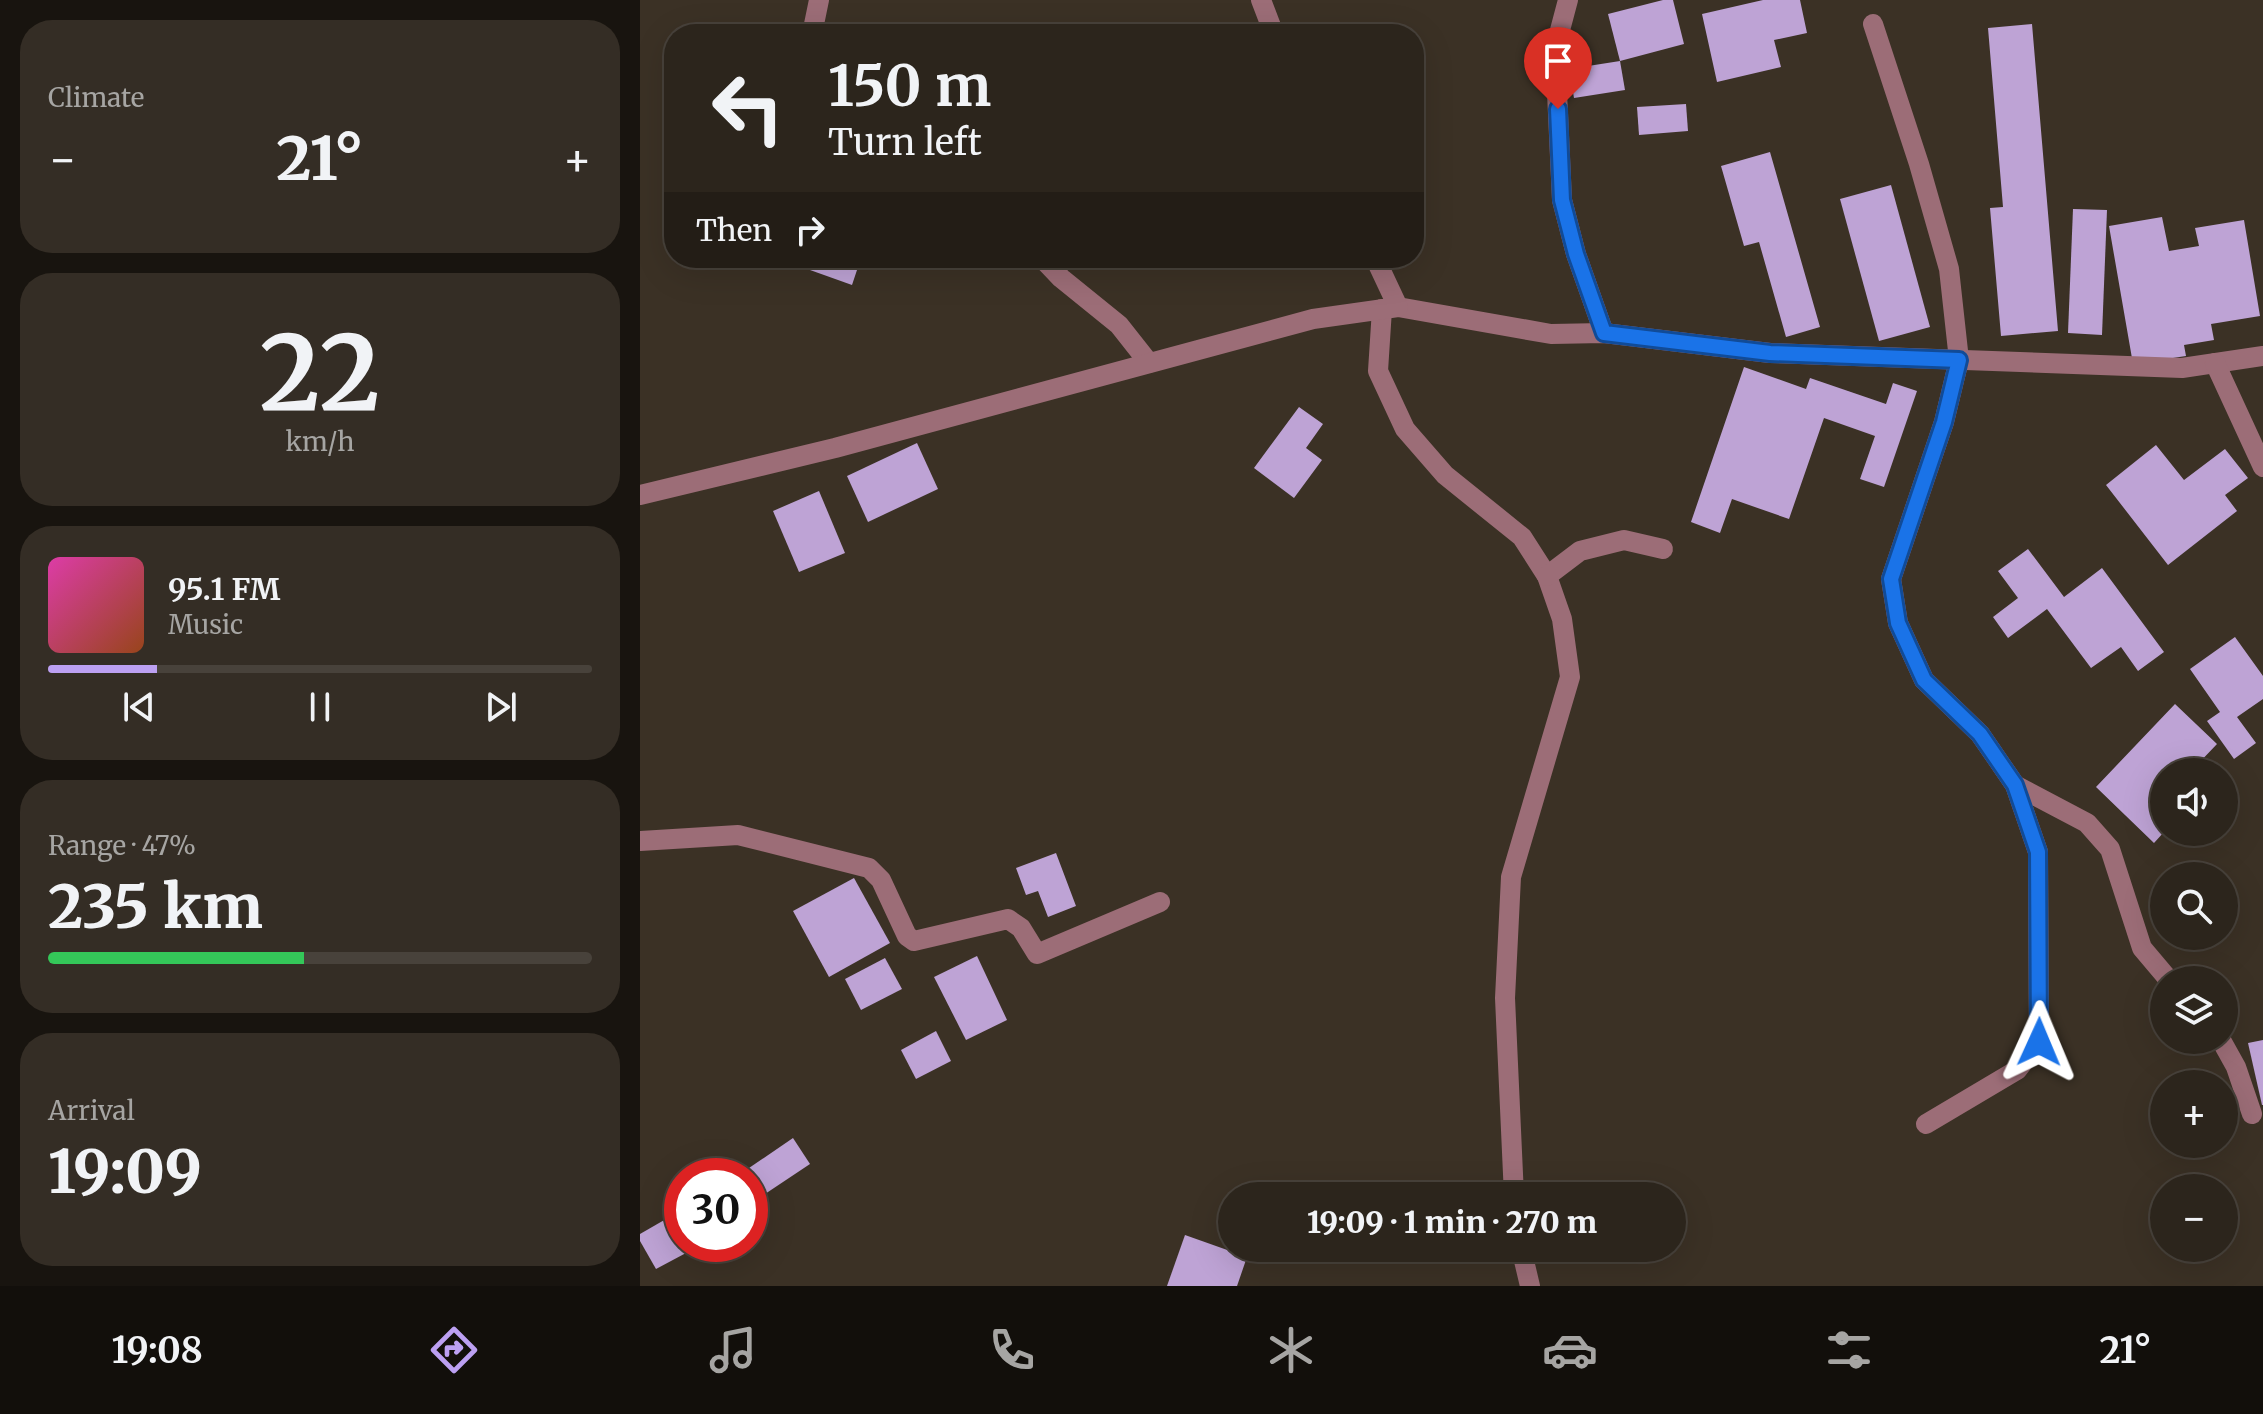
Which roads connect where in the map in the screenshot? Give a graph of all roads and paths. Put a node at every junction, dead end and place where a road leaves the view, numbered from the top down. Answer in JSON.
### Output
{"nodes":[{"id":1,"x":819,"y":0,"type":"edge"},
{"id":2,"x":1261,"y":0,"type":"edge"},
{"id":3,"x":1568,"y":0,"type":"edge"},
{"id":4,"x":814,"y":24,"type":"edge"},
{"id":5,"x":1270,"y":24,"type":"edge"},
{"id":6,"x":1873,"y":24,"type":"dead end"},
{"id":7,"x":1052,"y":268,"type":"edge"},
{"id":8,"x":1378,"y":268,"type":"edge"},
{"id":9,"x":1390,"y":308,"type":"junction"},
{"id":10,"x":1604,"y":333,"type":"junction"},
{"id":11,"x":2263,"y":356,"type":"edge"},
{"id":12,"x":1959,"y":360,"type":"junction"},
{"id":13,"x":1149,"y":363,"type":"junction"},
{"id":14,"x":2215,"y":363,"type":"junction"},
{"id":15,"x":2263,"y":467,"type":"edge"},
{"id":16,"x":640,"y":495,"type":"edge"},
{"id":17,"x":1663,"y":549,"type":"dead end"},
{"id":18,"x":1547,"y":576,"type":"junction"},
{"id":19,"x":2015,"y":785,"type":"junction"},
{"id":20,"x":640,"y":841,"type":"edge"},
{"id":21,"x":1160,"y":902,"type":"dead end"},
{"id":22,"x":2157,"y":966,"type":"edge"},
{"id":23,"x":2229,"y":1054,"type":"edge"},
{"id":24,"x":2252,"y":1114,"type":"dead end"},
{"id":25,"x":1926,"y":1124,"type":"dead end"},
{"id":26,"x":1513,"y":1182,"type":"edge"},
{"id":27,"x":1524,"y":1262,"type":"edge"},
{"id":28,"x":1530,"y":1286,"type":"edge"}],
"edges":[{"from":1,"to":4,"type":"street"},
{"from":2,"to":5,"type":"street"},
{"from":3,"to":10,"type":"street"},
{"from":6,"to":12,"type":"street"},
{"from":7,"to":13,"type":"street"},
{"from":8,"to":9,"type":"street"},
{"from":9,"to":10,"type":"street"},
{"from":9,"to":13,"type":"street"},
{"from":9,"to":18,"type":"street"},
{"from":10,"to":12,"type":"street"},
{"from":11,"to":14,"type":"street"},
{"from":12,"to":14,"type":"street"},
{"from":12,"to":19,"type":"street"},
{"from":13,"to":16,"type":"street"},
{"from":14,"to":15,"type":"street"},
{"from":17,"to":18,"type":"street"},
{"from":18,"to":26,"type":"street"},
{"from":19,"to":22,"type":"street"},
{"from":19,"to":25,"type":"street"},
{"from":20,"to":21,"type":"street"},
{"from":23,"to":24,"type":"street"},
{"from":27,"to":28,"type":"street"}]}
